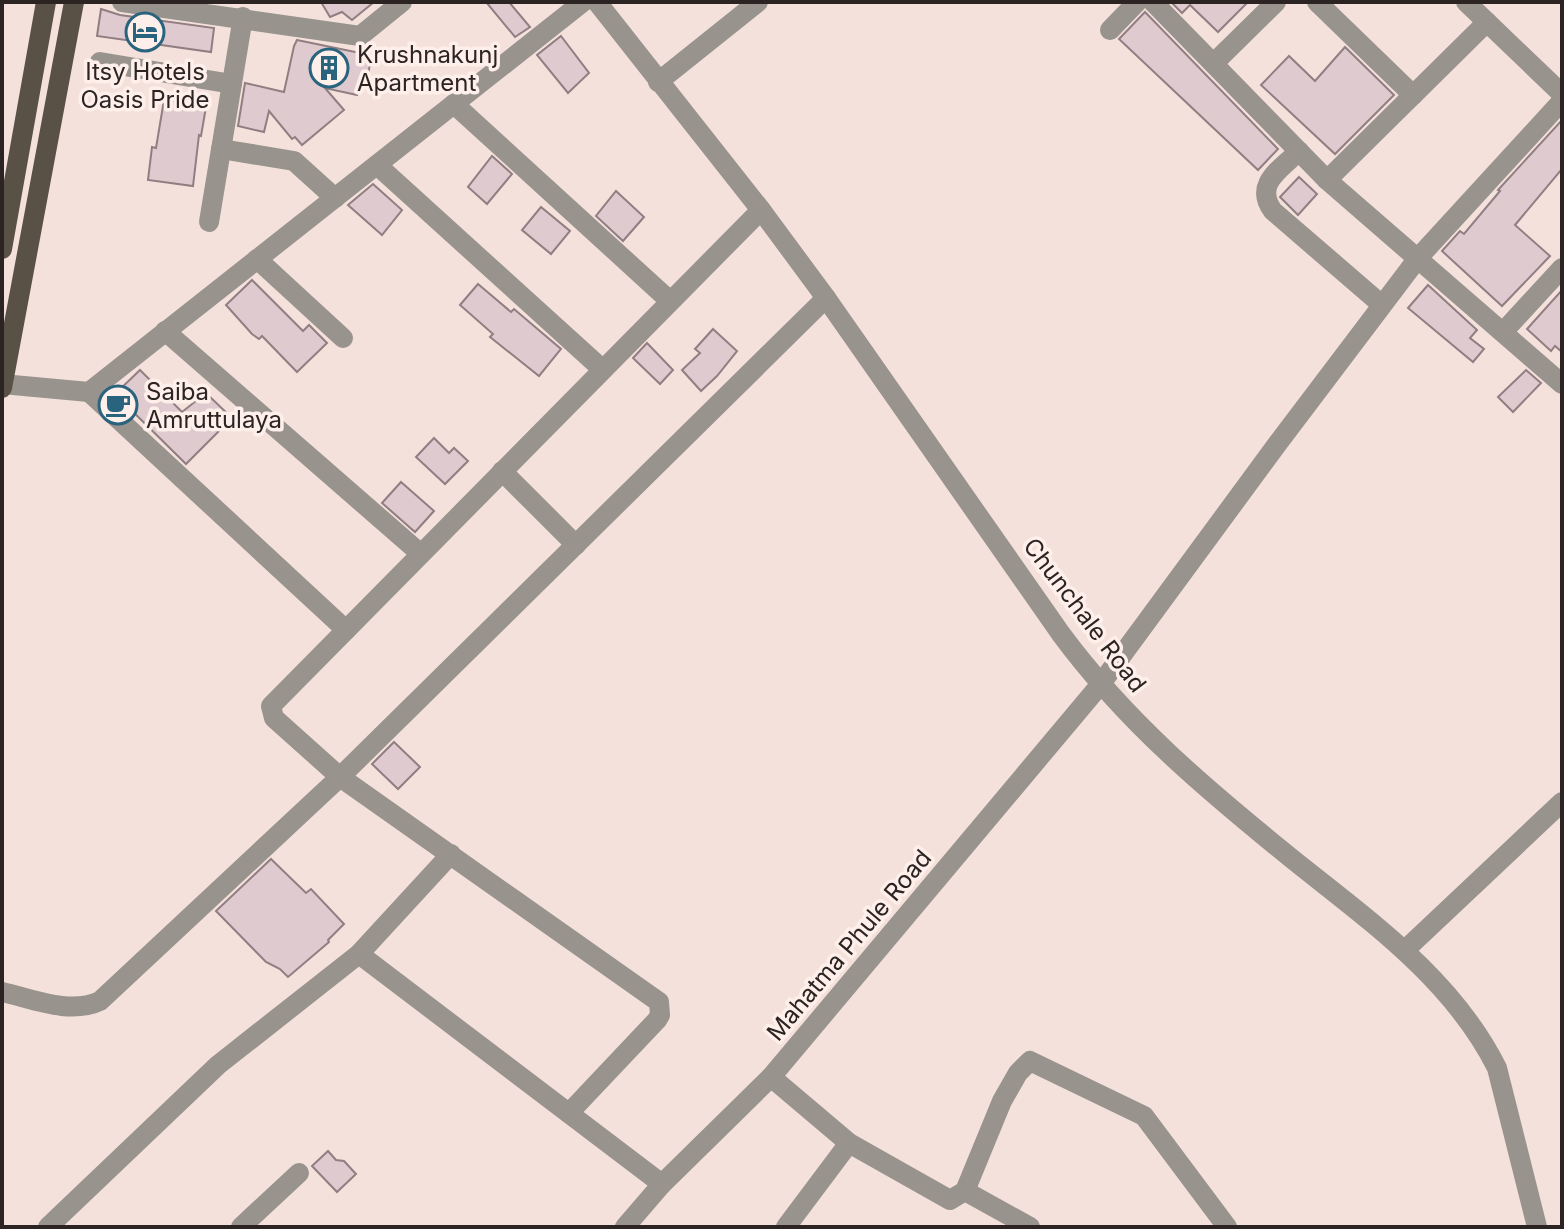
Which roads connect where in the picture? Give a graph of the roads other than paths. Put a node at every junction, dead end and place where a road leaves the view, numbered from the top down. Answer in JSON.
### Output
{"nodes":[{"id":1,"x":46,"y":2,"type":"edge"},
{"id":2,"x":74,"y":2,"type":"edge"},
{"id":3,"x":122,"y":2,"type":"edge"},
{"id":4,"x":402,"y":2,"type":"edge"},
{"id":5,"x":583,"y":2,"type":"edge"},
{"id":6,"x":597,"y":2,"type":"edge"},
{"id":7,"x":758,"y":2,"type":"edge"},
{"id":8,"x":1137,"y":2,"type":"edge"},
{"id":9,"x":1153,"y":2,"type":"edge"},
{"id":10,"x":1276,"y":2,"type":"edge"},
{"id":11,"x":1317,"y":2,"type":"edge"},
{"id":12,"x":1466,"y":2,"type":"edge"},
{"id":13,"x":243,"y":17,"type":"junction"},
{"id":14,"x":1487,"y":22,"type":"junction"},
{"id":15,"x":1110,"y":30,"type":"dead end"},
{"id":16,"x":100,"y":62,"type":"dead end"},
{"id":17,"x":1214,"y":63,"type":"junction"},
{"id":18,"x":658,"y":82,"type":"junction"},
{"id":19,"x":232,"y":84,"type":"junction"},
{"id":20,"x":1562,"y":94,"type":"edge"},
{"id":21,"x":1413,"y":95,"type":"junction"},
{"id":22,"x":1562,"y":101,"type":"edge"},
{"id":23,"x":454,"y":104,"type":"junction"},
{"id":24,"x":221,"y":149,"type":"junction"},
{"id":25,"x":1299,"y":151,"type":"junction"},
{"id":26,"x":377,"y":165,"type":"junction"},
{"id":27,"x":1327,"y":180,"type":"junction"},
{"id":28,"x":335,"y":198,"type":"junction"},
{"id":29,"x":761,"y":210,"type":"junction"},
{"id":30,"x":209,"y":222,"type":"dead end"},
{"id":31,"x":2,"y":249,"type":"edge"},
{"id":32,"x":1418,"y":258,"type":"junction"},
{"id":33,"x":257,"y":259,"type":"junction"},
{"id":34,"x":1562,"y":268,"type":"edge"},
{"id":35,"x":826,"y":298,"type":"junction"},
{"id":36,"x":670,"y":301,"type":"junction"},
{"id":37,"x":1382,"y":305,"type":"junction"},
{"id":38,"x":165,"y":331,"type":"junction"},
{"id":39,"x":1504,"y":331,"type":"junction"},
{"id":40,"x":343,"y":338,"type":"dead end"},
{"id":41,"x":602,"y":369,"type":"junction"},
{"id":42,"x":1562,"y":384,"type":"edge"},
{"id":43,"x":2,"y":385,"type":"edge"},
{"id":44,"x":89,"y":392,"type":"junction"},
{"id":45,"x":502,"y":471,"type":"junction"},
{"id":46,"x":576,"y":545,"type":"junction"},
{"id":47,"x":421,"y":554,"type":"junction"},
{"id":48,"x":346,"y":630,"type":"junction"},
{"id":49,"x":1100,"y":685,"type":"junction"},
{"id":50,"x":340,"y":777,"type":"junction"},
{"id":51,"x":1562,"y":802,"type":"edge"},
{"id":52,"x":451,"y":854,"type":"junction"},
{"id":53,"x":1405,"y":950,"type":"junction"},
{"id":54,"x":359,"y":954,"type":"junction"},
{"id":55,"x":2,"y":992,"type":"edge"},
{"id":56,"x":771,"y":1077,"type":"junction"},
{"id":57,"x":569,"y":1113,"type":"junction"},
{"id":58,"x":849,"y":1143,"type":"junction"},
{"id":59,"x":299,"y":1173,"type":"dead end"},
{"id":60,"x":662,"y":1184,"type":"junction"},
{"id":61,"x":965,"y":1191,"type":"junction"},
{"id":62,"x":48,"y":1227,"type":"edge"},
{"id":63,"x":241,"y":1227,"type":"edge"},
{"id":64,"x":625,"y":1227,"type":"edge"},
{"id":65,"x":786,"y":1227,"type":"edge"},
{"id":66,"x":1030,"y":1227,"type":"edge"},
{"id":67,"x":1227,"y":1227,"type":"edge"},
{"id":68,"x":1537,"y":1227,"type":"edge"}],
"edges":[{"from":1,"to":31,"type":"main road"},
{"from":2,"to":43,"type":"main road"},
{"from":3,"to":13,"type":"street"},
{"from":4,"to":13,"type":"street"},
{"from":5,"to":23,"type":"street"},
{"from":6,"to":18,"type":"street","name":"Chunchale Road"},
{"from":7,"to":18,"type":"street"},
{"from":8,"to":15,"type":"street"},
{"from":9,"to":17,"type":"street"},
{"from":10,"to":17,"type":"street"},
{"from":11,"to":21,"type":"street"},
{"from":12,"to":14,"type":"street"},
{"from":13,"to":19,"type":"street"},
{"from":14,"to":20,"type":"street"},
{"from":14,"to":21,"type":"street"},
{"from":16,"to":19,"type":"street"},
{"from":17,"to":25,"type":"street"},
{"from":18,"to":29,"type":"street","name":"Chunchale Road"},
{"from":19,"to":24,"type":"street"},
{"from":21,"to":27,"type":"street"},
{"from":22,"to":32,"type":"street","name":"Mahatma Phule Road"},
{"from":23,"to":26,"type":"street"},
{"from":23,"to":36,"type":"street"},
{"from":24,"to":28,"type":"street"},
{"from":24,"to":30,"type":"street"},
{"from":25,"to":27,"type":"street"},
{"from":25,"to":37,"type":"street"},
{"from":26,"to":28,"type":"street"},
{"from":26,"to":41,"type":"street"},
{"from":27,"to":32,"type":"street"},
{"from":28,"to":33,"type":"street"},
{"from":29,"to":35,"type":"street","name":"Chunchale Road"},
{"from":29,"to":36,"type":"street"},
{"from":32,"to":37,"type":"street","name":"Mahatma Phule Road"},
{"from":32,"to":39,"type":"street"},
{"from":33,"to":38,"type":"street"},
{"from":33,"to":40,"type":"street"},
{"from":34,"to":39,"type":"street"},
{"from":35,"to":46,"type":"street"},
{"from":35,"to":49,"type":"street","name":"Chunchale Road"},
{"from":36,"to":41,"type":"street"},
{"from":37,"to":49,"type":"street","name":"Mahatma Phule Road"},
{"from":38,"to":44,"type":"street"},
{"from":38,"to":47,"type":"street"},
{"from":39,"to":42,"type":"street"},
{"from":41,"to":45,"type":"street"},
{"from":43,"to":44,"type":"street"},
{"from":44,"to":48,"type":"street"},
{"from":45,"to":46,"type":"street"},
{"from":45,"to":47,"type":"street"},
{"from":46,"to":50,"type":"street"},
{"from":47,"to":48,"type":"street"},
{"from":48,"to":50,"type":"street"},
{"from":49,"to":53,"type":"street","name":"Chunchale Road"},
{"from":49,"to":56,"type":"street","name":"Mahatma Phule Road"},
{"from":50,"to":52,"type":"street"},
{"from":50,"to":55,"type":"street"},
{"from":51,"to":53,"type":"street"},
{"from":52,"to":54,"type":"street"},
{"from":52,"to":57,"type":"street"},
{"from":53,"to":68,"type":"street","name":"Chunchale Road"},
{"from":54,"to":57,"type":"street"},
{"from":54,"to":62,"type":"street"},
{"from":56,"to":58,"type":"street"},
{"from":56,"to":60,"type":"street","name":"Mahatma Phule Road"},
{"from":57,"to":60,"type":"street"},
{"from":58,"to":61,"type":"street"},
{"from":58,"to":65,"type":"street"},
{"from":59,"to":63,"type":"street"},
{"from":60,"to":64,"type":"street","name":"Mahatma Phule Road"},
{"from":61,"to":66,"type":"street"},
{"from":61,"to":67,"type":"street"}]}
